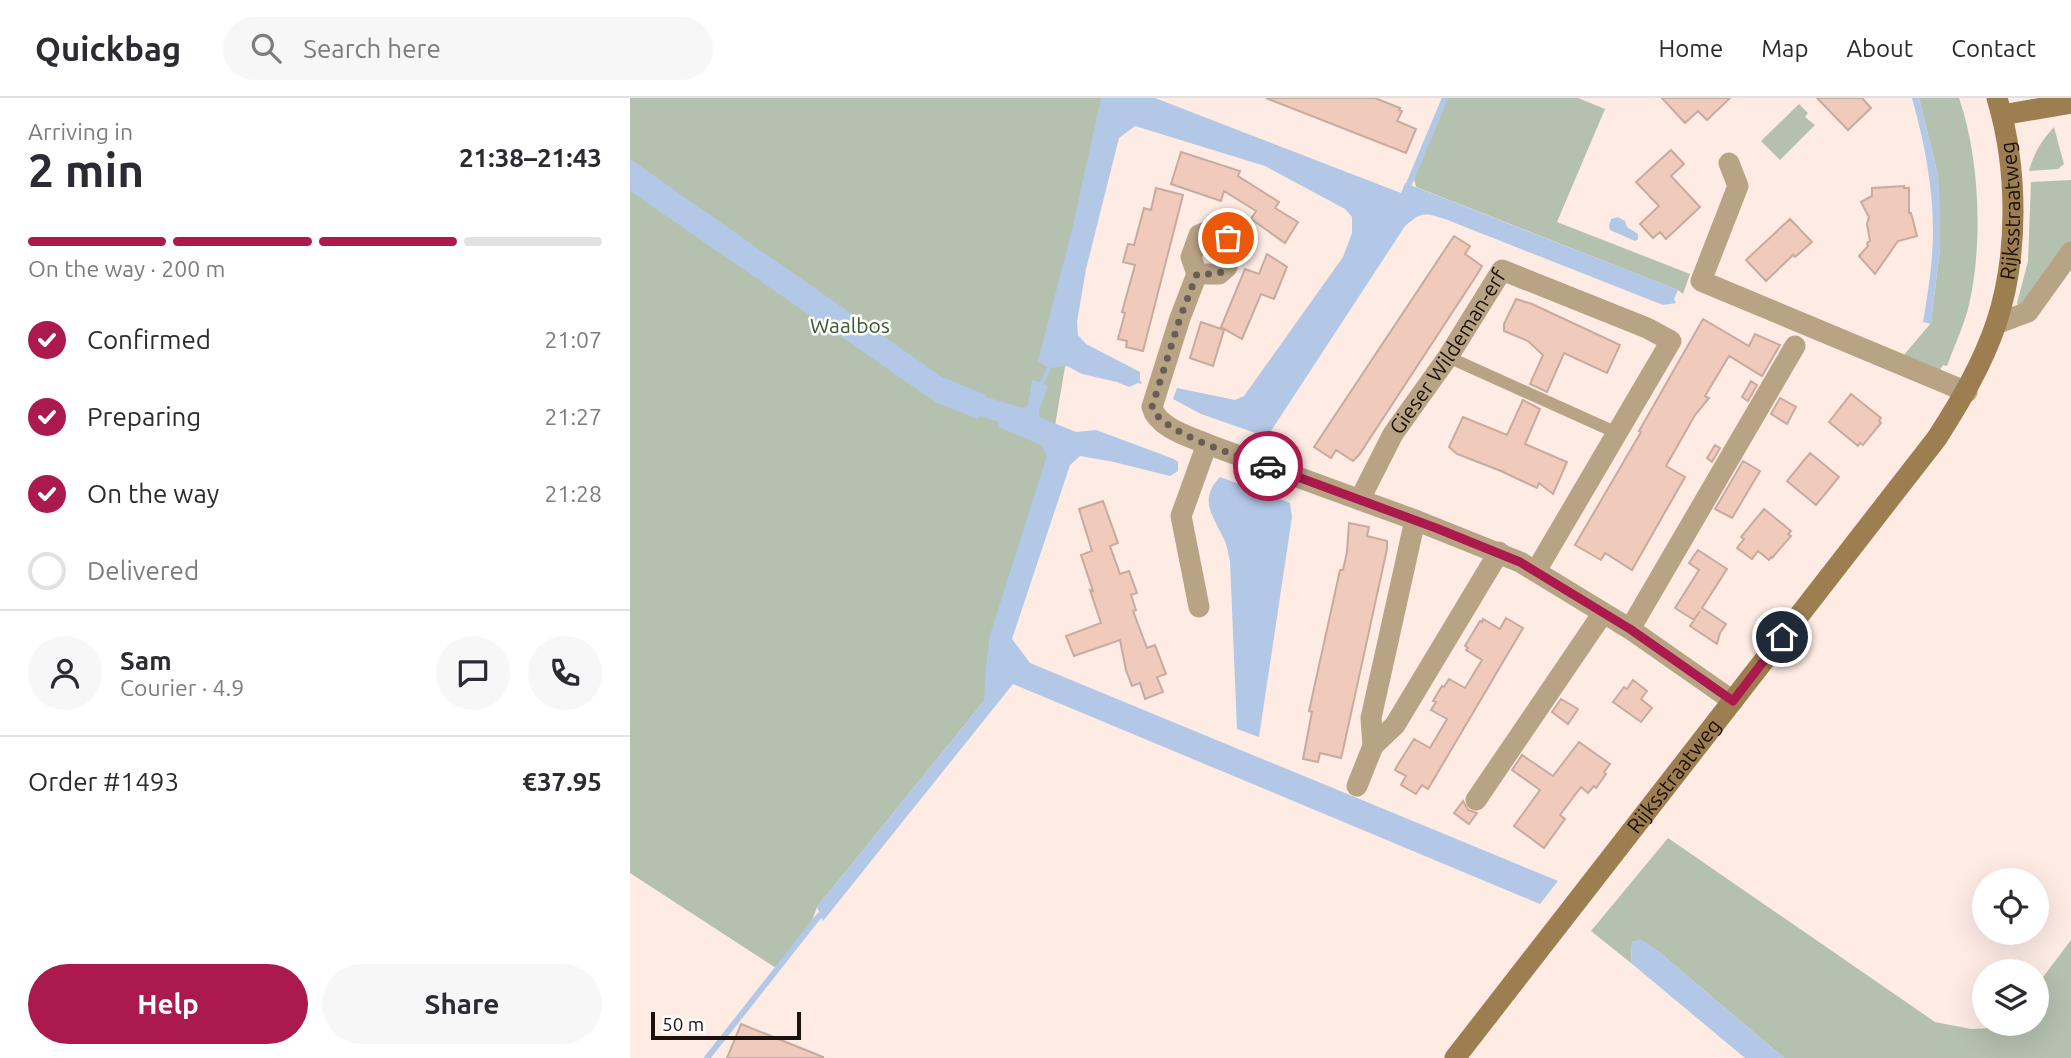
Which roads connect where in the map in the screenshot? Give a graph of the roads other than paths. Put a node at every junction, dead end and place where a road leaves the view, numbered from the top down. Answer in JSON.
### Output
{"nodes":[{"id":1,"x":2071,"y":103,"type":"edge"},
{"id":2,"x":1999,"y":107,"type":"edge"},
{"id":3,"x":1729,"y":163,"type":"dead end"},
{"id":4,"x":2071,"y":252,"type":"edge"},
{"id":5,"x":1197,"y":274,"type":"dead end"},
{"id":6,"x":1996,"y":324,"type":"junction"},
{"id":7,"x":1795,"y":346,"type":"dead end"},
{"id":8,"x":1448,"y":356,"type":"junction"},
{"id":9,"x":1967,"y":392,"type":"junction"},
{"id":10,"x":1617,"y":433,"type":"junction"},
{"id":11,"x":1207,"y":444,"type":"junction"},
{"id":12,"x":1360,"y":499,"type":"junction"},
{"id":13,"x":1415,"y":520,"type":"junction"},
{"id":14,"x":1499,"y":552,"type":"junction"},
{"id":15,"x":1536,"y":571,"type":"junction"},
{"id":16,"x":1199,"y":607,"type":"dead end"},
{"id":17,"x":1603,"y":612,"type":"junction"},
{"id":18,"x":1630,"y":629,"type":"junction"},
{"id":19,"x":1733,"y":701,"type":"junction"},
{"id":20,"x":1373,"y":746,"type":"junction"},
{"id":21,"x":1357,"y":786,"type":"dead end"},
{"id":22,"x":1476,"y":800,"type":"dead end"},
{"id":23,"x":1455,"y":1058,"type":"edge"}],
"edges":[{"from":1,"to":2,"type":"street"},
{"from":2,"to":6,"type":"street","name":"Rijksstraatweg"},
{"from":3,"to":9,"type":"street"},
{"from":4,"to":6,"type":"street","name":"Rijksstraatweg"},
{"from":5,"to":11,"type":"street"},
{"from":6,"to":9,"type":"street","name":"Rijksstraatweg"},
{"from":7,"to":18,"type":"street"},
{"from":8,"to":10,"type":"lane"},
{"from":8,"to":10,"type":"street","name":"Gieser Wildeman-erf"},
{"from":8,"to":12,"type":"street","name":"Gieser Wildeman-erf"},
{"from":9,"to":19,"type":"street","name":"Rijksstraatweg"},
{"from":10,"to":15,"type":"street","name":"Gieser Wildeman-erf"},
{"from":11,"to":12,"type":"street"},
{"from":11,"to":16,"type":"street"},
{"from":12,"to":13,"type":"street"},
{"from":13,"to":14,"type":"street"},
{"from":13,"to":20,"type":"street"},
{"from":14,"to":15,"type":"street"},
{"from":14,"to":20,"type":"street"},
{"from":15,"to":17,"type":"street"},
{"from":17,"to":18,"type":"street"},
{"from":17,"to":22,"type":"street"},
{"from":18,"to":19,"type":"street"},
{"from":19,"to":23,"type":"street","name":"Rijksstraatweg"},
{"from":20,"to":21,"type":"street"}]}
